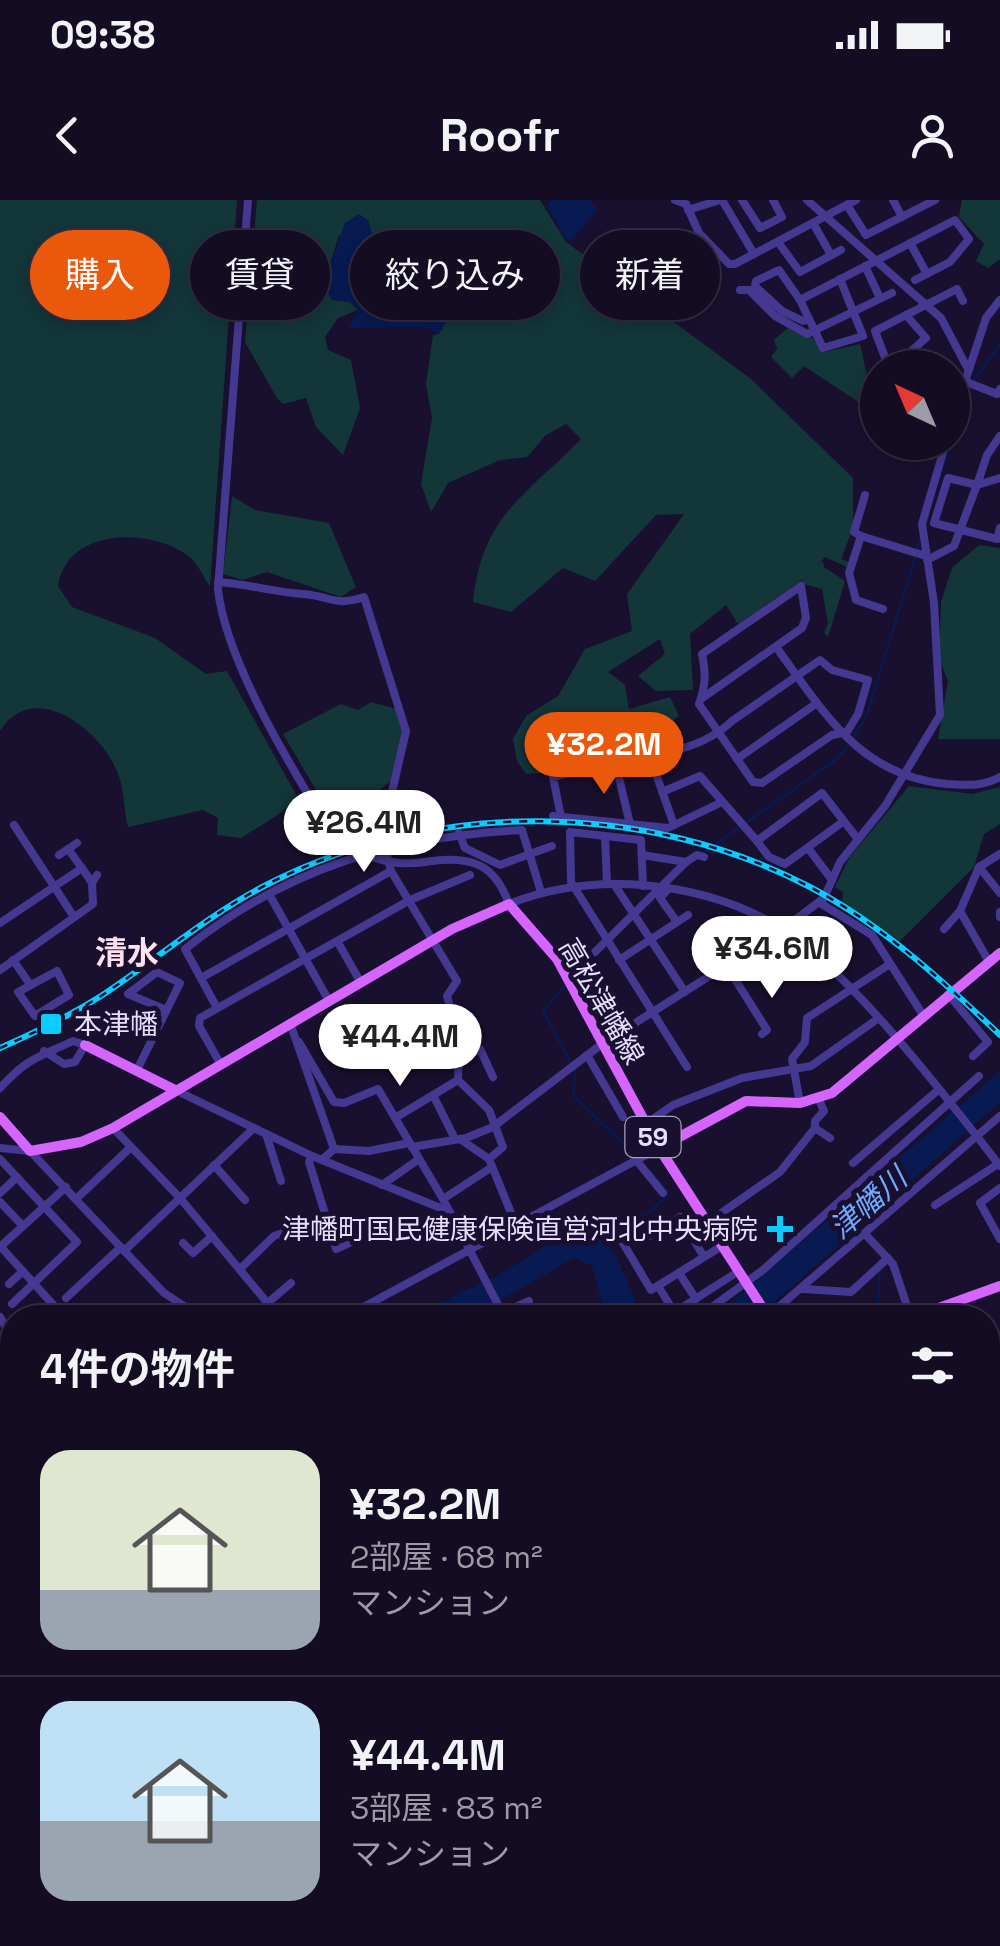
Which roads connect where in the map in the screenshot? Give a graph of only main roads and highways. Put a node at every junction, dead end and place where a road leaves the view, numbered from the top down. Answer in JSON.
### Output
{"nodes":[{"id":1,"x":1000,"y":953,"type":"edge"},
{"id":2,"x":85,"y":1046,"type":"road end"},
{"id":3,"x":174,"y":1090,"type":"junction"},
{"id":4,"x":0,"y":1117,"type":"edge"},
{"id":5,"x":659,"y":1148,"type":"junction"},
{"id":6,"x":1000,"y":1286,"type":"edge"},
{"id":7,"x":760,"y":1305,"type":"edge"},
{"id":8,"x":947,"y":1305,"type":"edge"}],
"edges":[{"from":1,"to":5,"type":"main road"},
{"from":2,"to":3,"type":"main road"},
{"from":3,"to":4,"type":"main road"},
{"from":3,"to":5,"type":"main road","name":"高松津幡線","number":"59"},
{"from":5,"to":7,"type":"main road","name":"高松津幡線","number":"59"},
{"from":6,"to":8,"type":"main road"}]}
